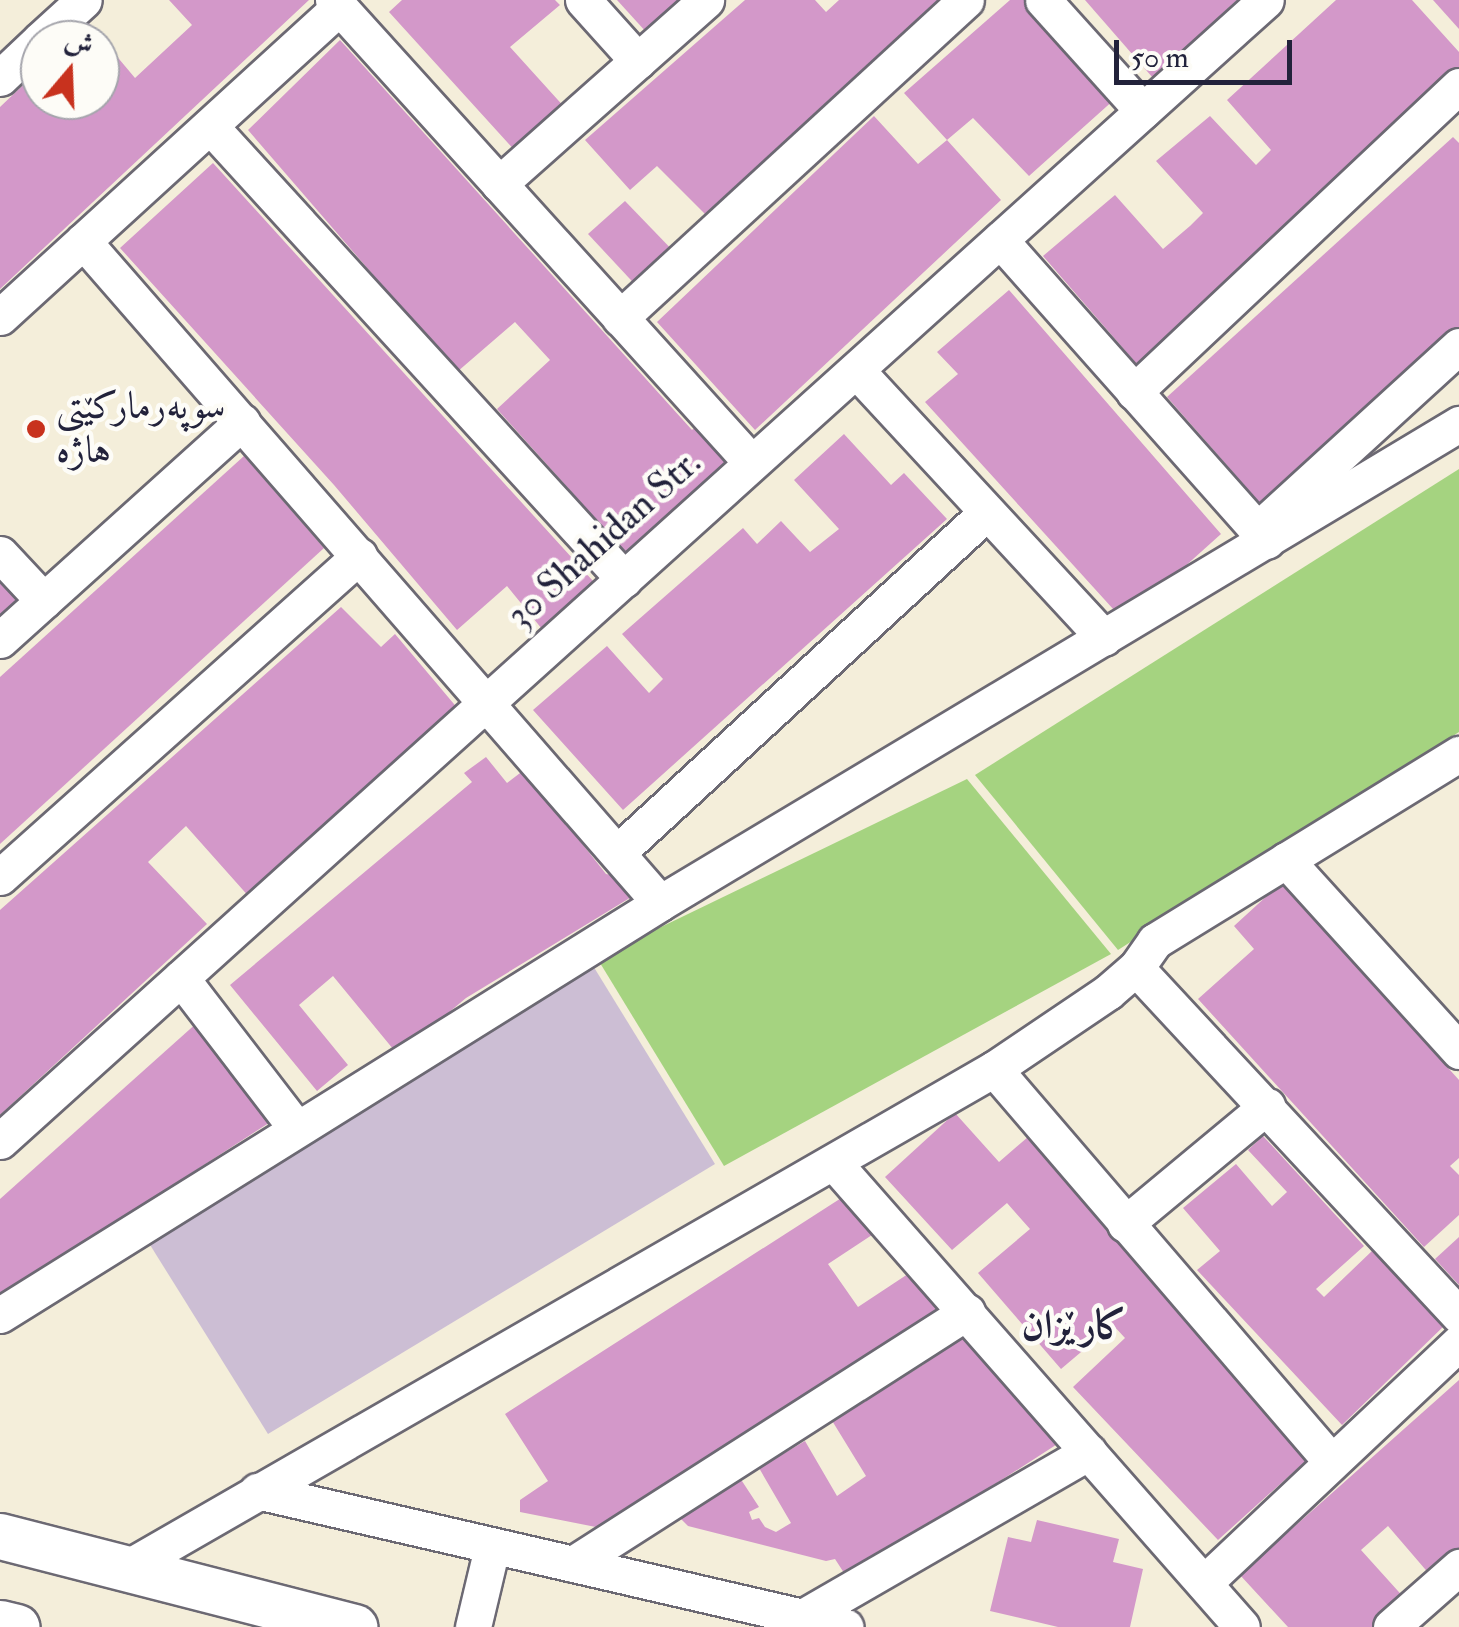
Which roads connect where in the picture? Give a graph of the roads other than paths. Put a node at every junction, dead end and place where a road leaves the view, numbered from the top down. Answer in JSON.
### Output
{"nodes":[{"id":1,"x":84,"y":0,"type":"edge"},
{"id":2,"x":583,"y":0,"type":"edge"},
{"id":3,"x":706,"y":0,"type":"edge"},
{"id":4,"x":966,"y":0,"type":"edge"},
{"id":5,"x":1042,"y":0,"type":"edge"},
{"id":6,"x":1266,"y":0,"type":"edge"},
{"id":7,"x":336,"y":4,"type":"edge"},
{"id":8,"x":62,"y":20,"type":"edge"},
{"id":9,"x":20,"y":59,"type":"edge"},
{"id":10,"x":638,"y":61,"type":"junction"},
{"id":11,"x":0,"y":78,"type":"edge"},
{"id":12,"x":1459,"y":86,"type":"edge"},
{"id":13,"x":1143,"y":111,"type":"junction"},
{"id":14,"x":210,"y":126,"type":"junction"},
{"id":15,"x":499,"y":184,"type":"junction"},
{"id":16,"x":1000,"y":240,"type":"junction"},
{"id":17,"x":83,"y":241,"type":"junction"},
{"id":18,"x":0,"y":317,"type":"edge"},
{"id":19,"x":620,"y":318,"type":"junction"},
{"id":20,"x":1459,"y":346,"type":"edge"},
{"id":21,"x":856,"y":370,"type":"junction"},
{"id":22,"x":1134,"y":392,"type":"junction"},
{"id":23,"x":242,"y":422,"type":"junction"},
{"id":24,"x":1459,"y":424,"type":"edge"},
{"id":25,"x":752,"y":464,"type":"junction"},
{"id":26,"x":987,"y":512,"type":"junction"},
{"id":27,"x":1262,"y":536,"type":"junction"},
{"id":28,"x":0,"y":554,"type":"edge"},
{"id":29,"x":359,"y":556,"type":"junction"},
{"id":30,"x":624,"y":578,"type":"junction"},
{"id":31,"x":44,"y":601,"type":"junction"},
{"id":32,"x":1104,"y":638,"type":"junction"},
{"id":33,"x":0,"y":640,"type":"edge"},
{"id":34,"x":487,"y":702,"type":"junction"},
{"id":35,"x":1459,"y":754,"type":"edge"},
{"id":36,"x":618,"y":854,"type":"junction"},
{"id":37,"x":1286,"y":860,"type":"junction"},
{"id":38,"x":0,"y":876,"type":"edge"},
{"id":39,"x":660,"y":903,"type":"junction"},
{"id":40,"x":1136,"y":968,"type":"junction"},
{"id":41,"x":181,"y":978,"type":"junction"},
{"id":42,"x":1459,"y":1052,"type":"edge"},
{"id":43,"x":994,"y":1069,"type":"junction"},
{"id":44,"x":1267,"y":1106,"type":"junction"},
{"id":45,"x":297,"y":1129,"type":"junction"},
{"id":46,"x":0,"y":1141,"type":"edge"},
{"id":47,"x":835,"y":1164,"type":"junction"},
{"id":48,"x":1125,"y":1224,"type":"junction"},
{"id":49,"x":967,"y":1312,"type":"junction"},
{"id":50,"x":0,"y":1314,"type":"edge"},
{"id":51,"x":1459,"y":1316,"type":"edge"},
{"id":52,"x":1459,"y":1343,"type":"edge"},
{"id":53,"x":1090,"y":1452,"type":"junction"},
{"id":54,"x":1330,"y":1460,"type":"junction"},
{"id":55,"x":257,"y":1491,"type":"junction"},
{"id":56,"x":0,"y":1536,"type":"edge"},
{"id":57,"x":492,"y":1547,"type":"junction"},
{"id":58,"x":573,"y":1564,"type":"junction"},
{"id":59,"x":124,"y":1569,"type":"junction"},
{"id":60,"x":1451,"y":1582,"type":"edge"},
{"id":61,"x":1204,"y":1583,"type":"junction"},
{"id":62,"x":803,"y":1617,"type":"junction"},
{"id":63,"x":0,"y":1622,"type":"edge"},
{"id":64,"x":17,"y":1627,"type":"edge"},
{"id":65,"x":354,"y":1627,"type":"edge"},
{"id":66,"x":472,"y":1627,"type":"edge"},
{"id":67,"x":846,"y":1627,"type":"edge"},
{"id":68,"x":1242,"y":1627,"type":"edge"},
{"id":69,"x":1391,"y":1627,"type":"edge"}],
"edges":[{"from":1,"to":8,"type":"street"},
{"from":2,"to":10,"type":"street"},
{"from":3,"to":10,"type":"street"},
{"from":4,"to":19,"type":"street"},
{"from":5,"to":13,"type":"street"},
{"from":6,"to":13,"type":"street","name":"30 Shahidan Str."},
{"from":7,"to":14,"type":"street"},
{"from":7,"to":15,"type":"street"},
{"from":9,"to":11,"type":"street"},
{"from":10,"to":15,"type":"street"},
{"from":12,"to":22,"type":"street"},
{"from":13,"to":16,"type":"street","name":"30 Shahidan Str."},
{"from":14,"to":17,"type":"street"},
{"from":14,"to":30,"type":"street"},
{"from":15,"to":19,"type":"street"},
{"from":16,"to":21,"type":"street","name":"30 Shahidan Str."},
{"from":16,"to":22,"type":"street"},
{"from":17,"to":18,"type":"street"},
{"from":17,"to":23,"type":"street"},
{"from":19,"to":25,"type":"street"},
{"from":20,"to":27,"type":"street"},
{"from":21,"to":25,"type":"street","name":"30 Shahidan Str."},
{"from":21,"to":26,"type":"street"},
{"from":22,"to":27,"type":"street"},
{"from":23,"to":29,"type":"street"},
{"from":23,"to":31,"type":"street"},
{"from":24,"to":27,"type":"street"},
{"from":25,"to":30,"type":"street","name":"30 Shahidan Str."},
{"from":26,"to":32,"type":"street"},
{"from":26,"to":36,"type":"street"},
{"from":27,"to":32,"type":"street"},
{"from":28,"to":31,"type":"street"},
{"from":29,"to":34,"type":"street"},
{"from":29,"to":38,"type":"street"},
{"from":30,"to":34,"type":"street","name":"30 Shahidan Str."},
{"from":31,"to":33,"type":"street"},
{"from":32,"to":39,"type":"street"},
{"from":34,"to":36,"type":"street"},
{"from":34,"to":41,"type":"street","name":"30 Shahidan Str."},
{"from":35,"to":37,"type":"street"},
{"from":36,"to":39,"type":"street"},
{"from":37,"to":40,"type":"street"},
{"from":37,"to":42,"type":"street"},
{"from":39,"to":45,"type":"street"},
{"from":40,"to":43,"type":"street"},
{"from":40,"to":44,"type":"street"},
{"from":41,"to":45,"type":"street"},
{"from":41,"to":46,"type":"street","name":"30 Shahidan Str."},
{"from":43,"to":47,"type":"street"},
{"from":43,"to":48,"type":"street"},
{"from":44,"to":48,"type":"street"},
{"from":44,"to":51,"type":"street"},
{"from":45,"to":50,"type":"street"},
{"from":47,"to":49,"type":"street"},
{"from":47,"to":55,"type":"street"},
{"from":48,"to":54,"type":"street"},
{"from":49,"to":53,"type":"street"},
{"from":49,"to":58,"type":"street"},
{"from":52,"to":54,"type":"street"},
{"from":53,"to":61,"type":"street"},
{"from":53,"to":62,"type":"street"},
{"from":54,"to":61,"type":"street"},
{"from":55,"to":57,"type":"street"},
{"from":55,"to":59,"type":"street"},
{"from":56,"to":59,"type":"main road"},
{"from":57,"to":58,"type":"street"},
{"from":57,"to":66,"type":"street"},
{"from":58,"to":62,"type":"street"},
{"from":59,"to":65,"type":"main road"},
{"from":60,"to":69,"type":"street"},
{"from":61,"to":68,"type":"street"},
{"from":62,"to":67,"type":"street"},
{"from":63,"to":64,"type":"main road"}]}
